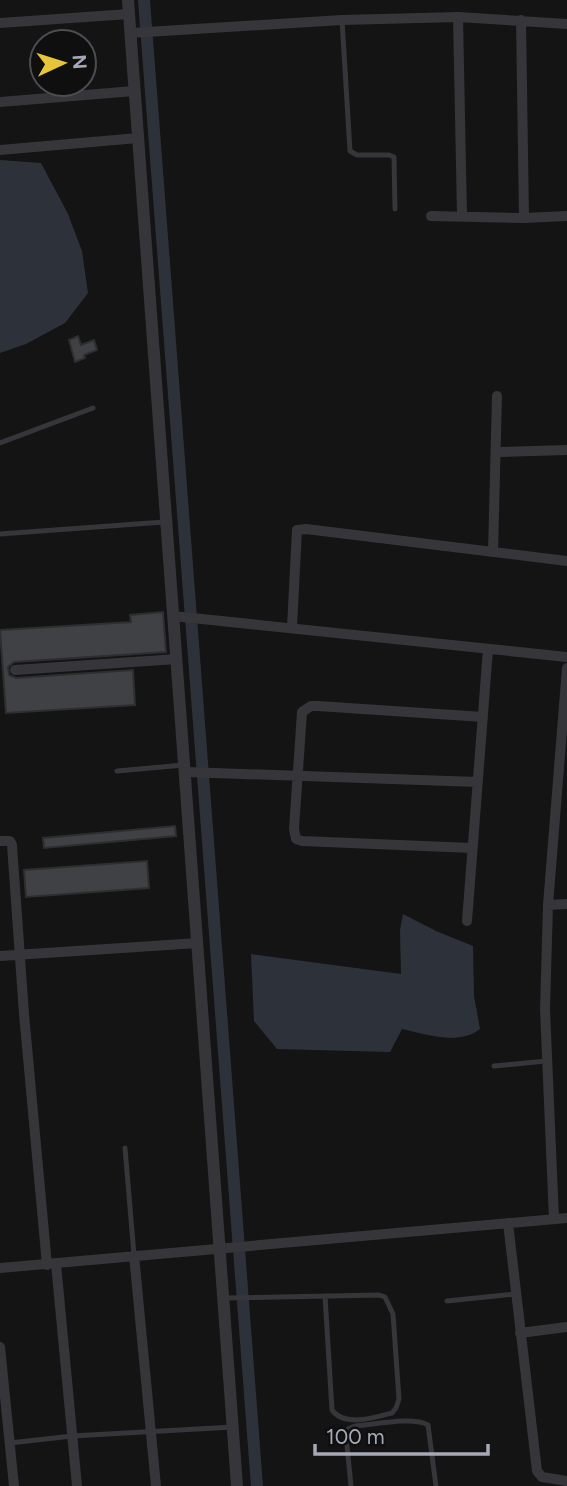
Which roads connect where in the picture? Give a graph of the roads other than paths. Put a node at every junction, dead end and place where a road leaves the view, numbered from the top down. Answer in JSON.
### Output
{"nodes":[{"id":1,"x":128,"y":0,"type":"edge"},
{"id":2,"x":129,"y":14,"type":"junction"},
{"id":3,"x":458,"y":17,"type":"junction"},
{"id":4,"x":342,"y":20,"type":"junction"},
{"id":5,"x":521,"y":20,"type":"junction"},
{"id":6,"x":0,"y":23,"type":"edge"},
{"id":7,"x":567,"y":24,"type":"edge"},
{"id":8,"x":133,"y":33,"type":"junction"},
{"id":9,"x":134,"y":90,"type":"junction"},
{"id":10,"x":0,"y":102,"type":"edge"},
{"id":11,"x":138,"y":138,"type":"junction"},
{"id":12,"x":0,"y":150,"type":"edge"},
{"id":13,"x":395,"y":209,"type":"dead end"},
{"id":14,"x":462,"y":215,"type":"junction"},
{"id":15,"x":431,"y":216,"type":"dead end"},
{"id":16,"x":567,"y":216,"type":"edge"},
{"id":17,"x":524,"y":218,"type":"junction"},
{"id":18,"x":497,"y":396,"type":"dead end"},
{"id":19,"x":93,"y":408,"type":"dead end"},
{"id":20,"x":0,"y":443,"type":"edge"},
{"id":21,"x":567,"y":450,"type":"edge"},
{"id":22,"x":497,"y":452,"type":"junction"},
{"id":23,"x":166,"y":522,"type":"junction"},
{"id":24,"x":0,"y":534,"type":"edge"},
{"id":25,"x":493,"y":552,"type":"junction"},
{"id":26,"x":567,"y":561,"type":"edge"},
{"id":27,"x":184,"y":617,"type":"junction"},
{"id":28,"x":292,"y":627,"type":"junction"},
{"id":29,"x":488,"y":649,"type":"junction"},
{"id":30,"x":567,"y":657,"type":"edge"},
{"id":31,"x":177,"y":659,"type":"junction"},
{"id":32,"x":567,"y":668,"type":"edge"},
{"id":33,"x":15,"y":670,"type":"dead end"},
{"id":34,"x":483,"y":717,"type":"junction"},
{"id":35,"x":187,"y":770,"type":"junction"},
{"id":36,"x":117,"y":771,"type":"dead end"},
{"id":37,"x":297,"y":775,"type":"junction"},
{"id":38,"x":478,"y":782,"type":"junction"},
{"id":39,"x":0,"y":841,"type":"edge"},
{"id":40,"x":472,"y":848,"type":"junction"},
{"id":41,"x":567,"y":904,"type":"edge"},
{"id":42,"x":548,"y":905,"type":"junction"},
{"id":43,"x":467,"y":921,"type":"dead end"},
{"id":44,"x":198,"y":943,"type":"junction"},
{"id":45,"x":19,"y":955,"type":"junction"},
{"id":46,"x":0,"y":956,"type":"edge"},
{"id":47,"x":547,"y":1060,"type":"junction"},
{"id":48,"x":494,"y":1066,"type":"dead end"},
{"id":49,"x":125,"y":1148,"type":"dead end"},
{"id":50,"x":567,"y":1218,"type":"edge"},
{"id":51,"x":554,"y":1219,"type":"junction"},
{"id":52,"x":508,"y":1223,"type":"junction"},
{"id":53,"x":223,"y":1247,"type":"junction"},
{"id":54,"x":134,"y":1255,"type":"junction"},
{"id":55,"x":52,"y":1264,"type":"junction"},
{"id":56,"x":0,"y":1268,"type":"edge"},
{"id":57,"x":515,"y":1294,"type":"junction"},
{"id":58,"x":325,"y":1296,"type":"junction"},
{"id":59,"x":229,"y":1297,"type":"junction"},
{"id":60,"x":447,"y":1301,"type":"dead end"},
{"id":61,"x":567,"y":1327,"type":"edge"},
{"id":62,"x":520,"y":1333,"type":"junction"},
{"id":63,"x":0,"y":1347,"type":"edge"},
{"id":64,"x":233,"y":1427,"type":"junction"},
{"id":65,"x":150,"y":1431,"type":"junction"},
{"id":66,"x":72,"y":1436,"type":"junction"},
{"id":67,"x":10,"y":1443,"type":"junction"},
{"id":68,"x":567,"y":1481,"type":"edge"},
{"id":69,"x":14,"y":1486,"type":"edge"},
{"id":70,"x":77,"y":1486,"type":"edge"},
{"id":71,"x":156,"y":1486,"type":"edge"},
{"id":72,"x":237,"y":1486,"type":"edge"},
{"id":73,"x":351,"y":1486,"type":"edge"},
{"id":74,"x":436,"y":1486,"type":"edge"}],
"edges":[{"from":1,"to":2,"type":"street"},
{"from":2,"to":6,"type":"street"},
{"from":2,"to":8,"type":"street"},
{"from":3,"to":4,"type":"street"},
{"from":3,"to":5,"type":"street"},
{"from":3,"to":14,"type":"street"},
{"from":4,"to":8,"type":"street"},
{"from":4,"to":13,"type":"lane"},
{"from":5,"to":7,"type":"street"},
{"from":5,"to":17,"type":"street"},
{"from":8,"to":9,"type":"street"},
{"from":9,"to":10,"type":"street"},
{"from":9,"to":11,"type":"street"},
{"from":11,"to":12,"type":"street"},
{"from":11,"to":23,"type":"street"},
{"from":14,"to":15,"type":"street"},
{"from":14,"to":17,"type":"street"},
{"from":16,"to":17,"type":"street"},
{"from":18,"to":22,"type":"street"},
{"from":19,"to":20,"type":"lane"},
{"from":21,"to":22,"type":"street"},
{"from":22,"to":25,"type":"street"},
{"from":23,"to":24,"type":"lane"},
{"from":23,"to":27,"type":"street"},
{"from":25,"to":26,"type":"street"},
{"from":25,"to":28,"type":"street"},
{"from":27,"to":28,"type":"street"},
{"from":27,"to":31,"type":"street"},
{"from":28,"to":29,"type":"street"},
{"from":29,"to":30,"type":"street"},
{"from":29,"to":34,"type":"street"},
{"from":31,"to":33,"type":"street"},
{"from":31,"to":35,"type":"street"},
{"from":32,"to":42,"type":"street"},
{"from":34,"to":37,"type":"street"},
{"from":34,"to":38,"type":"street"},
{"from":35,"to":36,"type":"lane"},
{"from":35,"to":37,"type":"street"},
{"from":35,"to":44,"type":"street"},
{"from":37,"to":38,"type":"street"},
{"from":37,"to":40,"type":"street"},
{"from":38,"to":40,"type":"street"},
{"from":39,"to":45,"type":"street"},
{"from":40,"to":43,"type":"street"},
{"from":41,"to":42,"type":"street"},
{"from":42,"to":47,"type":"street"},
{"from":44,"to":45,"type":"street"},
{"from":44,"to":53,"type":"street"},
{"from":45,"to":46,"type":"street"},
{"from":45,"to":55,"type":"street"},
{"from":47,"to":48,"type":"lane"},
{"from":47,"to":51,"type":"street"},
{"from":49,"to":54,"type":"lane"},
{"from":50,"to":51,"type":"street"},
{"from":51,"to":52,"type":"street"},
{"from":52,"to":53,"type":"street"},
{"from":52,"to":57,"type":"street"},
{"from":53,"to":54,"type":"street"},
{"from":53,"to":59,"type":"street"},
{"from":54,"to":55,"type":"street"},
{"from":54,"to":65,"type":"street"},
{"from":55,"to":56,"type":"street"},
{"from":55,"to":66,"type":"street"},
{"from":57,"to":60,"type":"lane"},
{"from":57,"to":62,"type":"street"},
{"from":58,"to":58,"type":"lane"},
{"from":58,"to":59,"type":"lane"},
{"from":59,"to":64,"type":"street"},
{"from":61,"to":62,"type":"street"},
{"from":62,"to":68,"type":"street"},
{"from":63,"to":67,"type":"street"},
{"from":64,"to":65,"type":"lane"},
{"from":64,"to":72,"type":"street"},
{"from":65,"to":66,"type":"lane"},
{"from":65,"to":71,"type":"street"},
{"from":66,"to":67,"type":"lane"},
{"from":66,"to":70,"type":"street"},
{"from":67,"to":69,"type":"street"},
{"from":73,"to":74,"type":"lane"}]}
